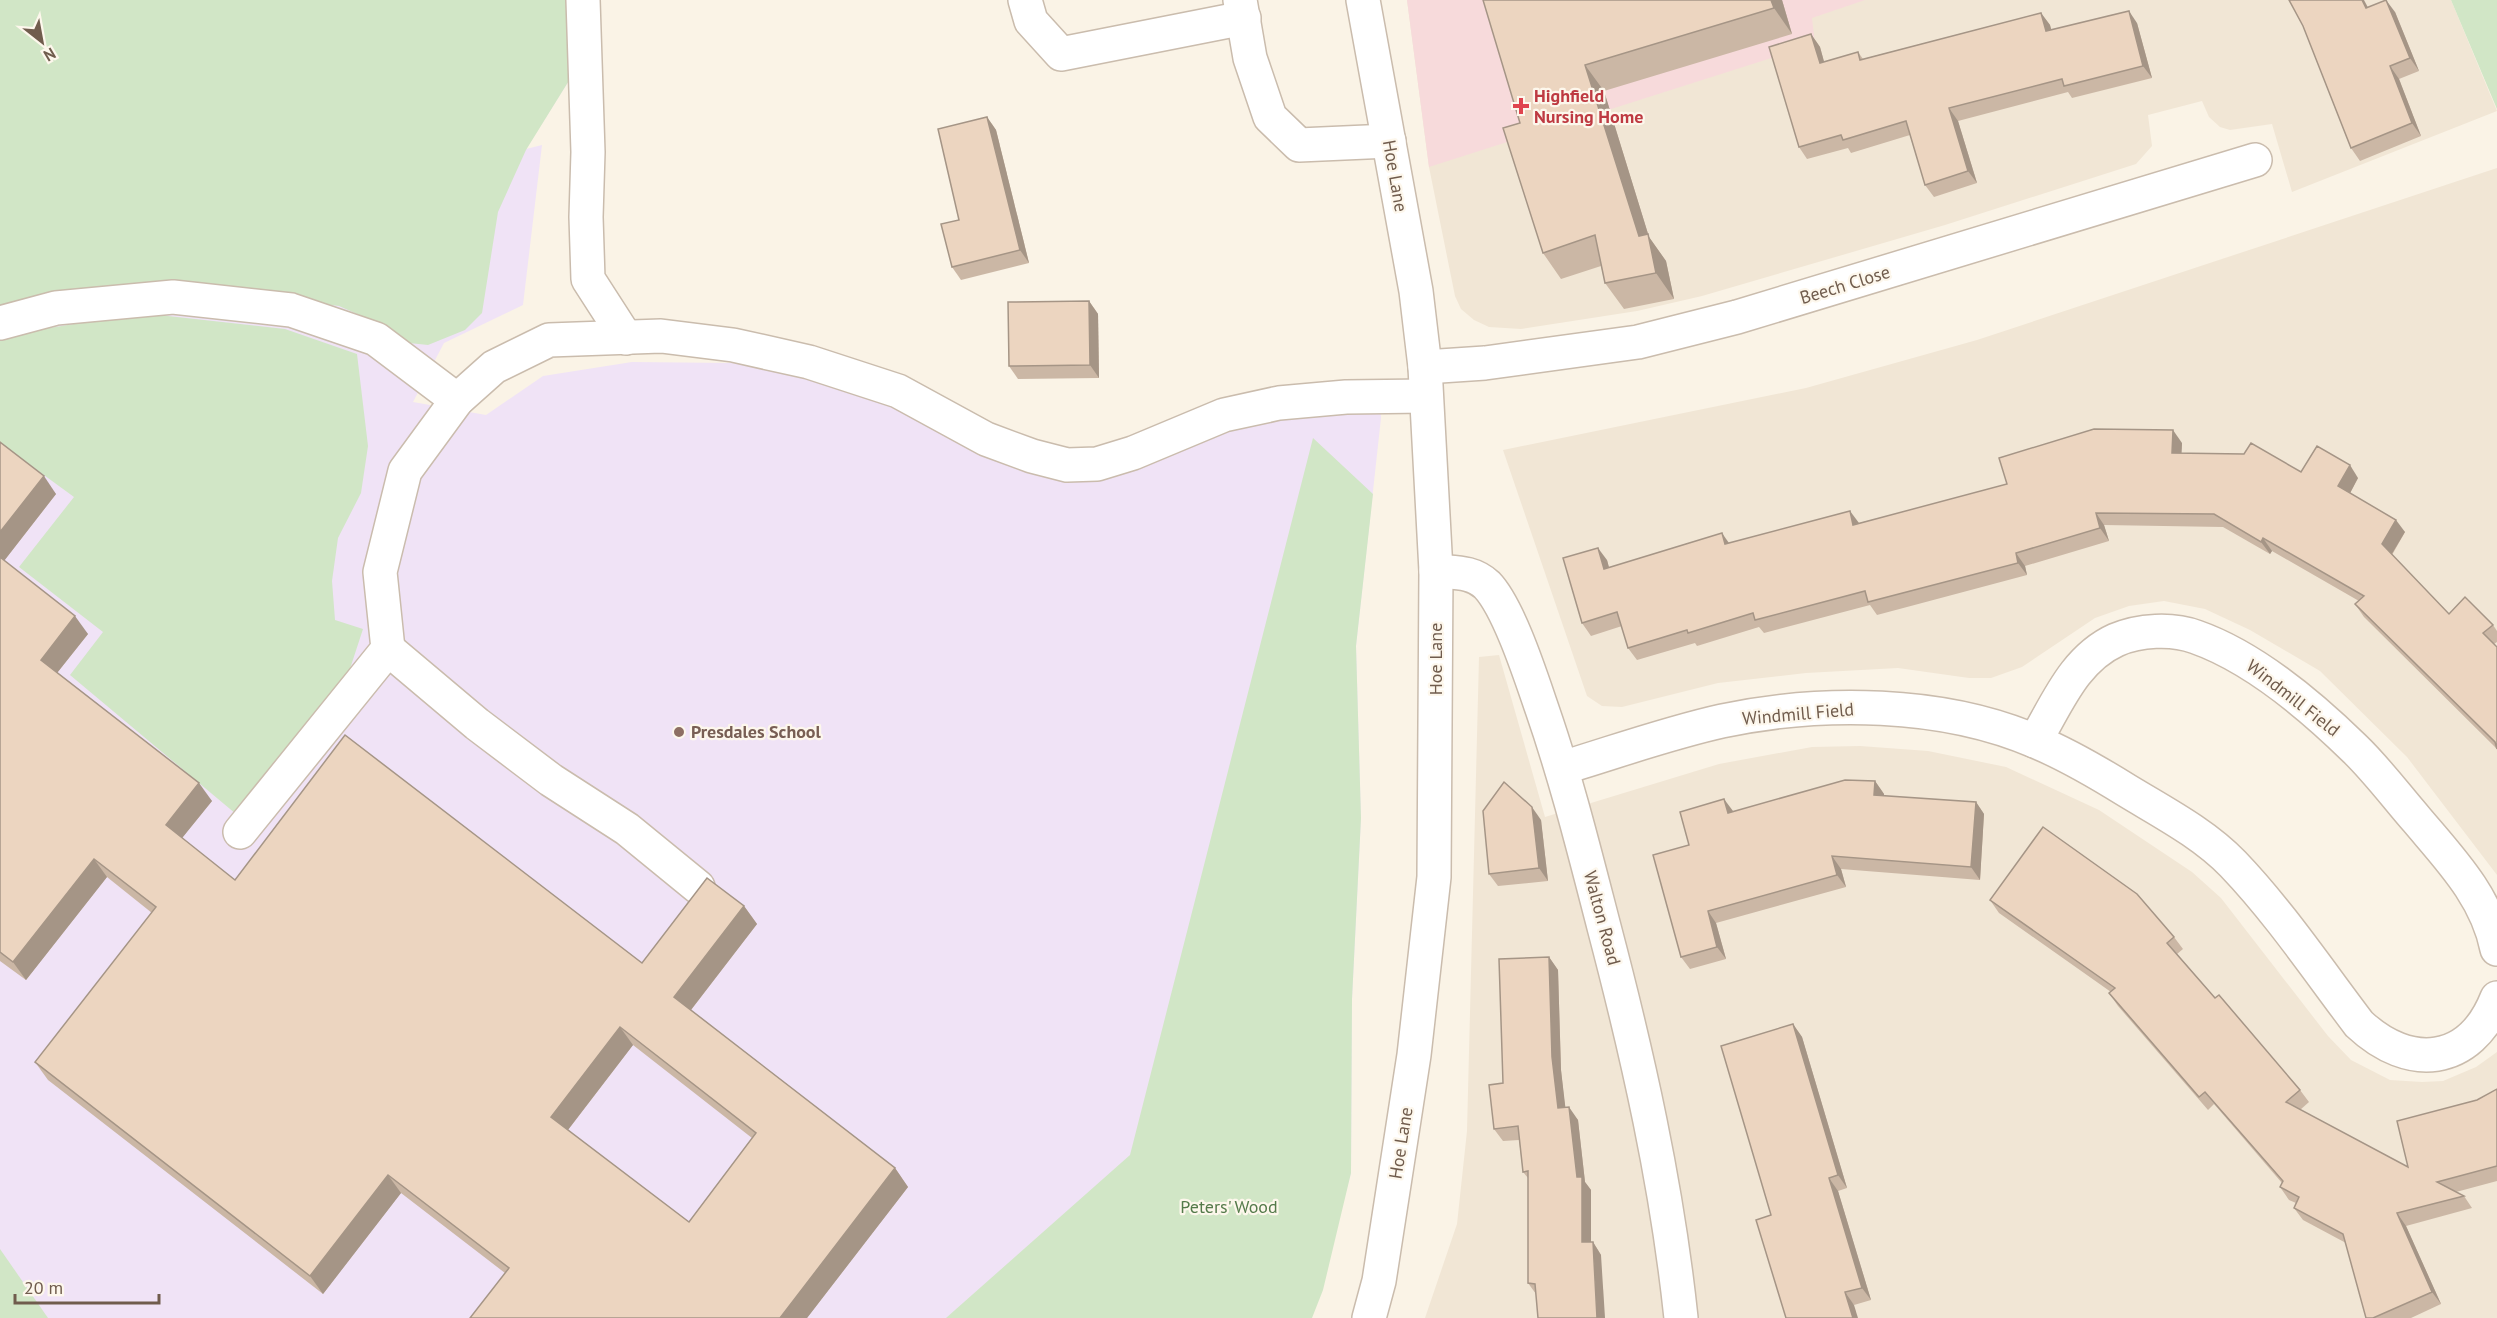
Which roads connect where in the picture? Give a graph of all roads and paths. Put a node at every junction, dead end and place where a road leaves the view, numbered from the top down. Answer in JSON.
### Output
{"nodes":[{"id":1,"x":583,"y":0,"type":"edge"},
{"id":2,"x":1025,"y":0,"type":"edge"},
{"id":3,"x":1363,"y":0,"type":"edge"},
{"id":4,"x":1242,"y":9,"type":"edge"},
{"id":5,"x":1389,"y":141,"type":"junction"},
{"id":6,"x":2255,"y":160,"type":"dead end"},
{"id":7,"x":0,"y":323,"type":"edge"},
{"id":8,"x":626,"y":338,"type":"junction"},
{"id":9,"x":1425,"y":382,"type":"junction"},
{"id":10,"x":457,"y":400,"type":"junction"},
{"id":11,"x":1436,"y":571,"type":"junction"},
{"id":12,"x":388,"y":649,"type":"junction"},
{"id":13,"x":2036,"y":741,"type":"junction"},
{"id":14,"x":1562,"y":768,"type":"junction"},
{"id":15,"x":240,"y":832,"type":"dead end"},
{"id":16,"x":698,"y":887,"type":"edge"},
{"id":17,"x":2497,"y":949,"type":"edge"},
{"id":18,"x":2497,"y":998,"type":"edge"},
{"id":19,"x":1369,"y":1318,"type":"edge"},
{"id":20,"x":1681,"y":1318,"type":"edge"}],
"edges":[{"from":1,"to":8,"type":"street"},
{"from":2,"to":4,"type":"street"},
{"from":3,"to":5,"type":"street","name":"Hoe Lane"},
{"from":4,"to":5,"type":"street"},
{"from":5,"to":9,"type":"street","name":"Hoe Lane"},
{"from":6,"to":9,"type":"street","name":"Beech Close"},
{"from":7,"to":10,"type":"street"},
{"from":8,"to":9,"type":"street","name":"Beech Close"},
{"from":8,"to":10,"type":"street","name":"Beech Close"},
{"from":9,"to":11,"type":"street","name":"Hoe Lane"},
{"from":10,"to":12,"type":"street","name":"Beech Close"},
{"from":11,"to":14,"type":"street","name":"Walton Road"},
{"from":11,"to":19,"type":"street","name":"Hoe Lane"},
{"from":12,"to":15,"type":"street"},
{"from":12,"to":16,"type":"street"},
{"from":13,"to":14,"type":"street","name":"Windmill Field"},
{"from":13,"to":17,"type":"street","name":"Windmill Field"},
{"from":13,"to":18,"type":"street","name":"Windmill Field"},
{"from":14,"to":20,"type":"street","name":"Walton Road"}]}
